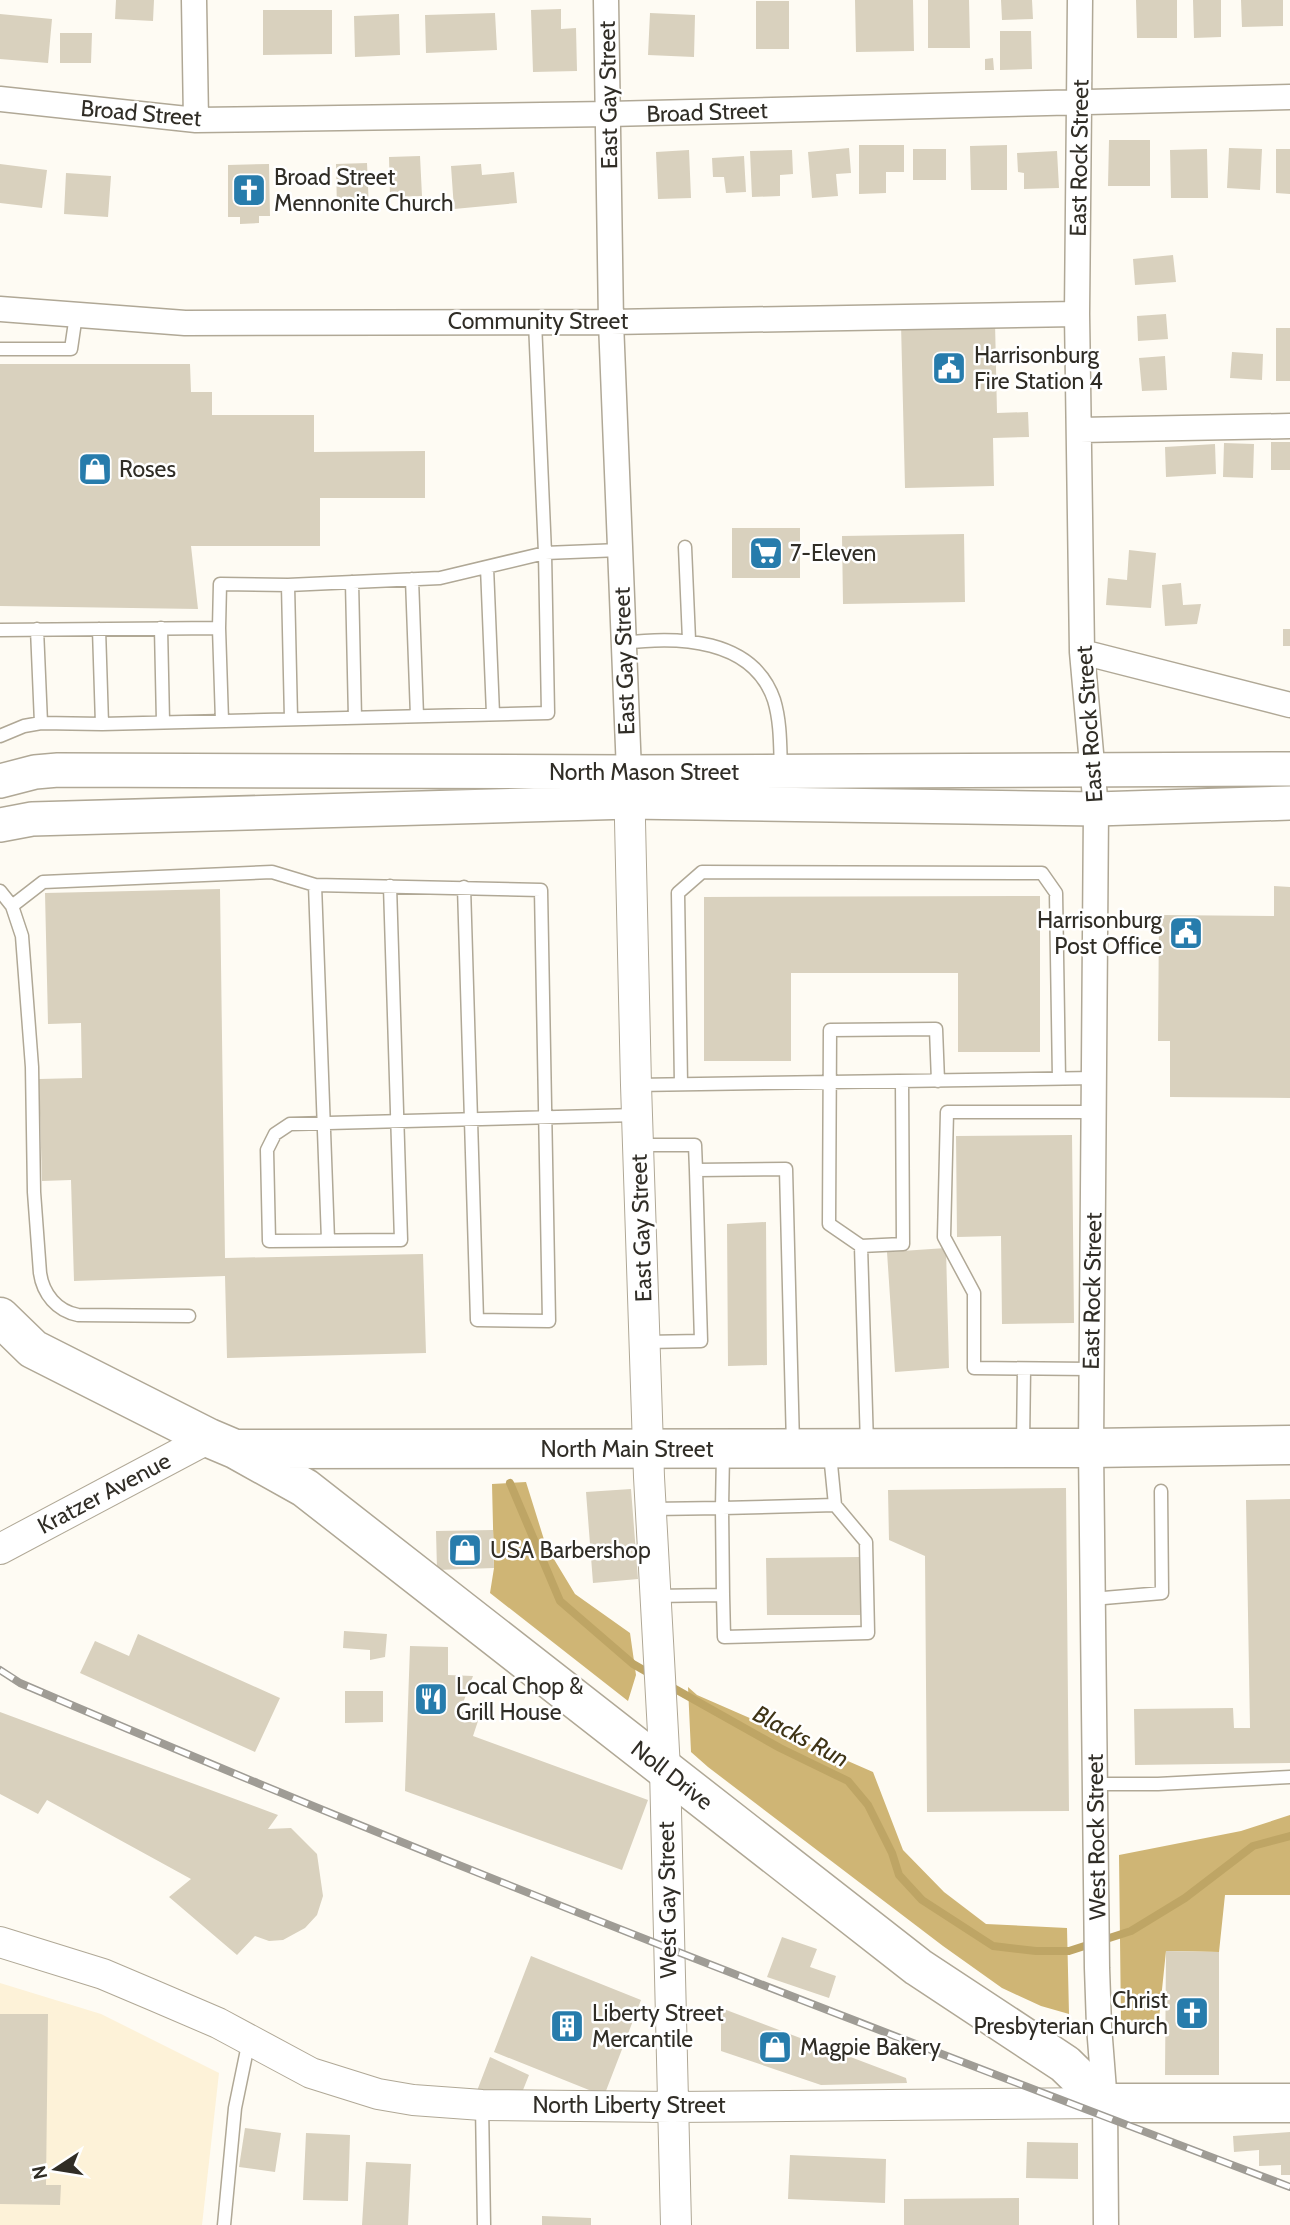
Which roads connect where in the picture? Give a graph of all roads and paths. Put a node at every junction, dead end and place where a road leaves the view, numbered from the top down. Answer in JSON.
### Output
{"nodes":[{"id":1,"x":194,"y":0,"type":"edge"},
{"id":2,"x":606,"y":0,"type":"edge"},
{"id":3,"x":1080,"y":0,"type":"edge"},
{"id":4,"x":1290,"y":97,"type":"edge"},
{"id":5,"x":0,"y":99,"type":"edge"},
{"id":6,"x":1080,"y":102,"type":"junction"},
{"id":7,"x":609,"y":114,"type":"junction"},
{"id":8,"x":196,"y":120,"type":"junction"},
{"id":9,"x":0,"y":309,"type":"edge"},
{"id":10,"x":1077,"y":314,"type":"junction"},
{"id":11,"x":76,"y":315,"type":"junction"},
{"id":12,"x":611,"y":321,"type":"junction"},
{"id":13,"x":535,"y":322,"type":"junction"},
{"id":14,"x":0,"y":349,"type":"edge"},
{"id":15,"x":1290,"y":426,"type":"edge"},
{"id":16,"x":1080,"y":430,"type":"junction"},
{"id":17,"x":685,"y":547,"type":"dead end"},
{"id":18,"x":620,"y":550,"type":"junction"},
{"id":19,"x":545,"y":553,"type":"junction"},
{"id":20,"x":488,"y":566,"type":"junction"},
{"id":21,"x":412,"y":579,"type":"junction"},
{"id":22,"x":352,"y":582,"type":"junction"},
{"id":23,"x":288,"y":585,"type":"junction"},
{"id":24,"x":161,"y":628,"type":"junction"},
{"id":25,"x":219,"y":628,"type":"junction"},
{"id":26,"x":0,"y":629,"type":"edge"},
{"id":27,"x":37,"y":629,"type":"junction"},
{"id":28,"x":99,"y":629,"type":"junction"},
{"id":29,"x":689,"y":640,"type":"junction"},
{"id":30,"x":624,"y":643,"type":"junction"},
{"id":31,"x":1082,"y":652,"type":"junction"},
{"id":32,"x":1290,"y":705,"type":"edge"},
{"id":33,"x":493,"y":714,"type":"junction"},
{"id":34,"x":417,"y":716,"type":"junction"},
{"id":35,"x":355,"y":718,"type":"junction"},
{"id":36,"x":291,"y":719,"type":"junction"},
{"id":37,"x":222,"y":721,"type":"junction"},
{"id":38,"x":163,"y":722,"type":"junction"},
{"id":39,"x":41,"y":723,"type":"junction"},
{"id":40,"x":102,"y":724,"type":"junction"},
{"id":41,"x":0,"y":736,"type":"edge"},
{"id":42,"x":1290,"y":769,"type":"edge"},
{"id":43,"x":1093,"y":770,"type":"junction"},
{"id":44,"x":782,"y":771,"type":"junction"},
{"id":45,"x":0,"y":781,"type":"edge"},
{"id":46,"x":629,"y":787,"type":"junction"},
{"id":47,"x":1290,"y":803,"type":"edge"},
{"id":48,"x":1096,"y":809,"type":"junction"},
{"id":49,"x":0,"y":825,"type":"edge"},
{"id":50,"x":315,"y":885,"type":"junction"},
{"id":51,"x":390,"y":886,"type":"junction"},
{"id":52,"x":464,"y":887,"type":"junction"},
{"id":53,"x":0,"y":891,"type":"edge"},
{"id":54,"x":12,"y":906,"type":"junction"},
{"id":55,"x":1095,"y":1078,"type":"junction"},
{"id":56,"x":1059,"y":1079,"type":"junction"},
{"id":57,"x":902,"y":1081,"type":"junction"},
{"id":58,"x":938,"y":1081,"type":"junction"},
{"id":59,"x":829,"y":1082,"type":"junction"},
{"id":60,"x":681,"y":1084,"type":"junction"},
{"id":61,"x":636,"y":1085,"type":"junction"},
{"id":62,"x":1094,"y":1112,"type":"junction"},
{"id":63,"x":638,"y":1115,"type":"junction"},
{"id":64,"x":544,"y":1117,"type":"junction"},
{"id":65,"x":470,"y":1119,"type":"junction"},
{"id":66,"x":397,"y":1121,"type":"junction"},
{"id":67,"x":323,"y":1123,"type":"junction"},
{"id":68,"x":639,"y":1145,"type":"junction"},
{"id":69,"x":696,"y":1170,"type":"junction"},
{"id":70,"x":328,"y":1240,"type":"junction"},
{"id":71,"x":861,"y":1246,"type":"junction"},
{"id":72,"x":189,"y":1316,"type":"dead end"},
{"id":73,"x":0,"y":1317,"type":"edge"},
{"id":74,"x":645,"y":1342,"type":"junction"},
{"id":75,"x":1024,"y":1368,"type":"junction"},
{"id":76,"x":1091,"y":1369,"type":"junction"},
{"id":77,"x":222,"y":1444,"type":"junction"},
{"id":78,"x":1290,"y":1445,"type":"edge"},
{"id":79,"x":1023,"y":1448,"type":"junction"},
{"id":80,"x":1091,"y":1448,"type":"junction"},
{"id":81,"x":648,"y":1449,"type":"junction"},
{"id":82,"x":723,"y":1449,"type":"junction"},
{"id":83,"x":811,"y":1449,"type":"junction"},
{"id":84,"x":867,"y":1449,"type":"junction"},
{"id":85,"x":1161,"y":1490,"type":"dead end"},
{"id":86,"x":835,"y":1505,"type":"junction"},
{"id":87,"x":722,"y":1508,"type":"junction"},
{"id":88,"x":650,"y":1509,"type":"junction"},
{"id":89,"x":0,"y":1549,"type":"edge"},
{"id":90,"x":723,"y":1595,"type":"junction"},
{"id":91,"x":654,"y":1596,"type":"junction"},
{"id":92,"x":1092,"y":1598,"type":"junction"},
{"id":93,"x":664,"y":1769,"type":"junction"},
{"id":94,"x":1290,"y":1777,"type":"edge"},
{"id":95,"x":1095,"y":1784,"type":"junction"},
{"id":96,"x":0,"y":1942,"type":"edge"},
{"id":97,"x":249,"y":2040,"type":"junction"},
{"id":98,"x":1290,"y":2103,"type":"edge"},
{"id":99,"x":1105,"y":2104,"type":"junction"},
{"id":100,"x":482,"y":2105,"type":"junction"},
{"id":101,"x":672,"y":2107,"type":"junction"},
{"id":102,"x":224,"y":2225,"type":"edge"},
{"id":103,"x":484,"y":2225,"type":"edge"},
{"id":104,"x":676,"y":2225,"type":"edge"},
{"id":105,"x":1106,"y":2225,"type":"edge"}],
"edges":[{"from":1,"to":8,"type":"street"},
{"from":2,"to":7,"type":"street","name":"East Gay Street"},
{"from":3,"to":6,"type":"street","name":"East Rock Street"},
{"from":4,"to":6,"type":"street","name":"Broad Street"},
{"from":5,"to":8,"type":"street","name":"Broad Street"},
{"from":6,"to":7,"type":"street","name":"Broad Street"},
{"from":6,"to":10,"type":"street","name":"East Rock Street"},
{"from":7,"to":8,"type":"street","name":"Broad Street"},
{"from":7,"to":12,"type":"street","name":"East Gay Street"},
{"from":9,"to":11,"type":"street","name":"Community Street"},
{"from":10,"to":12,"type":"street","name":"Community Street"},
{"from":10,"to":16,"type":"street","name":"East Rock Street"},
{"from":11,"to":13,"type":"street","name":"Community Street"},
{"from":11,"to":14,"type":"lane"},
{"from":12,"to":13,"type":"street","name":"Community Street"},
{"from":12,"to":18,"type":"street","name":"East Gay Street"},
{"from":13,"to":19,"type":"lane"},
{"from":15,"to":16,"type":"street"},
{"from":16,"to":31,"type":"street","name":"East Rock Street"},
{"from":17,"to":29,"type":"lane"},
{"from":18,"to":19,"type":"lane"},
{"from":18,"to":30,"type":"street","name":"East Gay Street"},
{"from":19,"to":20,"type":"lane"},
{"from":19,"to":33,"type":"lane"},
{"from":20,"to":21,"type":"lane"},
{"from":20,"to":33,"type":"lane"},
{"from":21,"to":22,"type":"lane"},
{"from":21,"to":34,"type":"lane"},
{"from":22,"to":23,"type":"lane"},
{"from":22,"to":35,"type":"lane"},
{"from":23,"to":25,"type":"lane"},
{"from":23,"to":36,"type":"lane"},
{"from":24,"to":25,"type":"lane"},
{"from":24,"to":28,"type":"lane"},
{"from":24,"to":38,"type":"lane"},
{"from":25,"to":37,"type":"lane"},
{"from":26,"to":27,"type":"lane"},
{"from":27,"to":28,"type":"lane"},
{"from":27,"to":39,"type":"lane"},
{"from":28,"to":40,"type":"lane"},
{"from":29,"to":30,"type":"lane"},
{"from":29,"to":44,"type":"lane"},
{"from":30,"to":46,"type":"street","name":"East Gay Street"},
{"from":31,"to":32,"type":"street"},
{"from":31,"to":43,"type":"street","name":"East Rock Street"},
{"from":33,"to":34,"type":"lane"},
{"from":34,"to":35,"type":"lane"},
{"from":35,"to":36,"type":"lane"},
{"from":36,"to":37,"type":"lane"},
{"from":37,"to":38,"type":"lane"},
{"from":38,"to":40,"type":"lane"},
{"from":39,"to":40,"type":"lane"},
{"from":39,"to":41,"type":"lane"},
{"from":42,"to":43,"type":"main road","name":"North Mason Street"},
{"from":43,"to":44,"type":"main road","name":"North Mason Street"},
{"from":43,"to":48,"type":"street","name":"East Rock Street"},
{"from":44,"to":46,"type":"main road","name":"North Mason Street"},
{"from":45,"to":46,"type":"main road","name":"North Mason Street"},
{"from":46,"to":48,"type":"main road","name":"North Mason Street"},
{"from":46,"to":49,"type":"main road","name":"North Mason Street"},
{"from":46,"to":61,"type":"street","name":"East Gay Street"},
{"from":47,"to":48,"type":"main road","name":"North Mason Street"},
{"from":48,"to":55,"type":"street","name":"East Rock Street"},
{"from":50,"to":51,"type":"lane"},
{"from":50,"to":54,"type":"lane"},
{"from":50,"to":67,"type":"lane"},
{"from":51,"to":52,"type":"lane"},
{"from":51,"to":66,"type":"lane"},
{"from":52,"to":64,"type":"lane"},
{"from":52,"to":65,"type":"lane"},
{"from":53,"to":54,"type":"lane"},
{"from":54,"to":72,"type":"lane"},
{"from":55,"to":56,"type":"lane"},
{"from":55,"to":62,"type":"street","name":"East Rock Street"},
{"from":56,"to":58,"type":"lane"},
{"from":56,"to":60,"type":"lane"},
{"from":57,"to":58,"type":"lane"},
{"from":57,"to":59,"type":"lane"},
{"from":57,"to":71,"type":"lane"},
{"from":58,"to":59,"type":"lane"},
{"from":59,"to":60,"type":"lane"},
{"from":59,"to":71,"type":"lane"},
{"from":60,"to":61,"type":"lane"},
{"from":61,"to":63,"type":"street","name":"East Gay Street"},
{"from":62,"to":75,"type":"lane"},
{"from":62,"to":76,"type":"street","name":"East Rock Street"},
{"from":63,"to":64,"type":"lane"},
{"from":63,"to":68,"type":"street","name":"East Gay Street"},
{"from":64,"to":65,"type":"lane"},
{"from":64,"to":65,"type":"lane"},
{"from":65,"to":66,"type":"lane"},
{"from":66,"to":67,"type":"lane"},
{"from":66,"to":70,"type":"lane"},
{"from":67,"to":70,"type":"lane"},
{"from":67,"to":70,"type":"lane"},
{"from":68,"to":69,"type":"lane"},
{"from":68,"to":74,"type":"street","name":"East Gay Street"},
{"from":69,"to":74,"type":"lane"},
{"from":69,"to":83,"type":"lane"},
{"from":71,"to":84,"type":"lane"},
{"from":73,"to":77,"type":"main road","name":"North Main Street"},
{"from":74,"to":81,"type":"street","name":"East Gay Street"},
{"from":75,"to":76,"type":"lane"},
{"from":75,"to":79,"type":"lane"},
{"from":76,"to":80,"type":"street","name":"East Rock Street"},
{"from":77,"to":81,"type":"main road","name":"North Main Street"},
{"from":77,"to":89,"type":"street","name":"Kratzer Avenue"},
{"from":77,"to":93,"type":"main road","name":"Noll Drive"},
{"from":78,"to":80,"type":"main road","name":"North Main Street"},
{"from":79,"to":80,"type":"main road","name":"North Main Street"},
{"from":79,"to":84,"type":"main road","name":"North Main Street"},
{"from":80,"to":92,"type":"street","name":"West Rock Street"},
{"from":81,"to":82,"type":"main road","name":"North Main Street"},
{"from":81,"to":88,"type":"street","name":"West Gay Street"},
{"from":82,"to":83,"type":"main road","name":"North Main Street"},
{"from":82,"to":87,"type":"lane"},
{"from":83,"to":84,"type":"main road","name":"North Main Street"},
{"from":83,"to":86,"type":"lane"},
{"from":85,"to":92,"type":"lane"},
{"from":86,"to":87,"type":"lane"},
{"from":86,"to":90,"type":"lane"},
{"from":87,"to":88,"type":"lane"},
{"from":87,"to":90,"type":"lane"},
{"from":88,"to":91,"type":"street","name":"West Gay Street"},
{"from":90,"to":91,"type":"lane"},
{"from":91,"to":93,"type":"street","name":"West Gay Street"},
{"from":92,"to":95,"type":"street","name":"West Rock Street"},
{"from":93,"to":99,"type":"main road","name":"Noll Drive"},
{"from":93,"to":101,"type":"street","name":"West Gay Street"},
{"from":94,"to":95,"type":"lane"},
{"from":95,"to":99,"type":"street","name":"West Rock Street"},
{"from":96,"to":97,"type":"street","name":"North Liberty Street"},
{"from":97,"to":100,"type":"street","name":"North Liberty Street"},
{"from":97,"to":102,"type":"lane"},
{"from":98,"to":99,"type":"main road","name":"North Liberty Street"},
{"from":99,"to":101,"type":"street","name":"North Liberty Street"},
{"from":99,"to":105,"type":"street","name":"West Rock Street"},
{"from":100,"to":101,"type":"street","name":"North Liberty Street"},
{"from":100,"to":103,"type":"lane"},
{"from":101,"to":104,"type":"street","name":"West Gay Street"}]}
